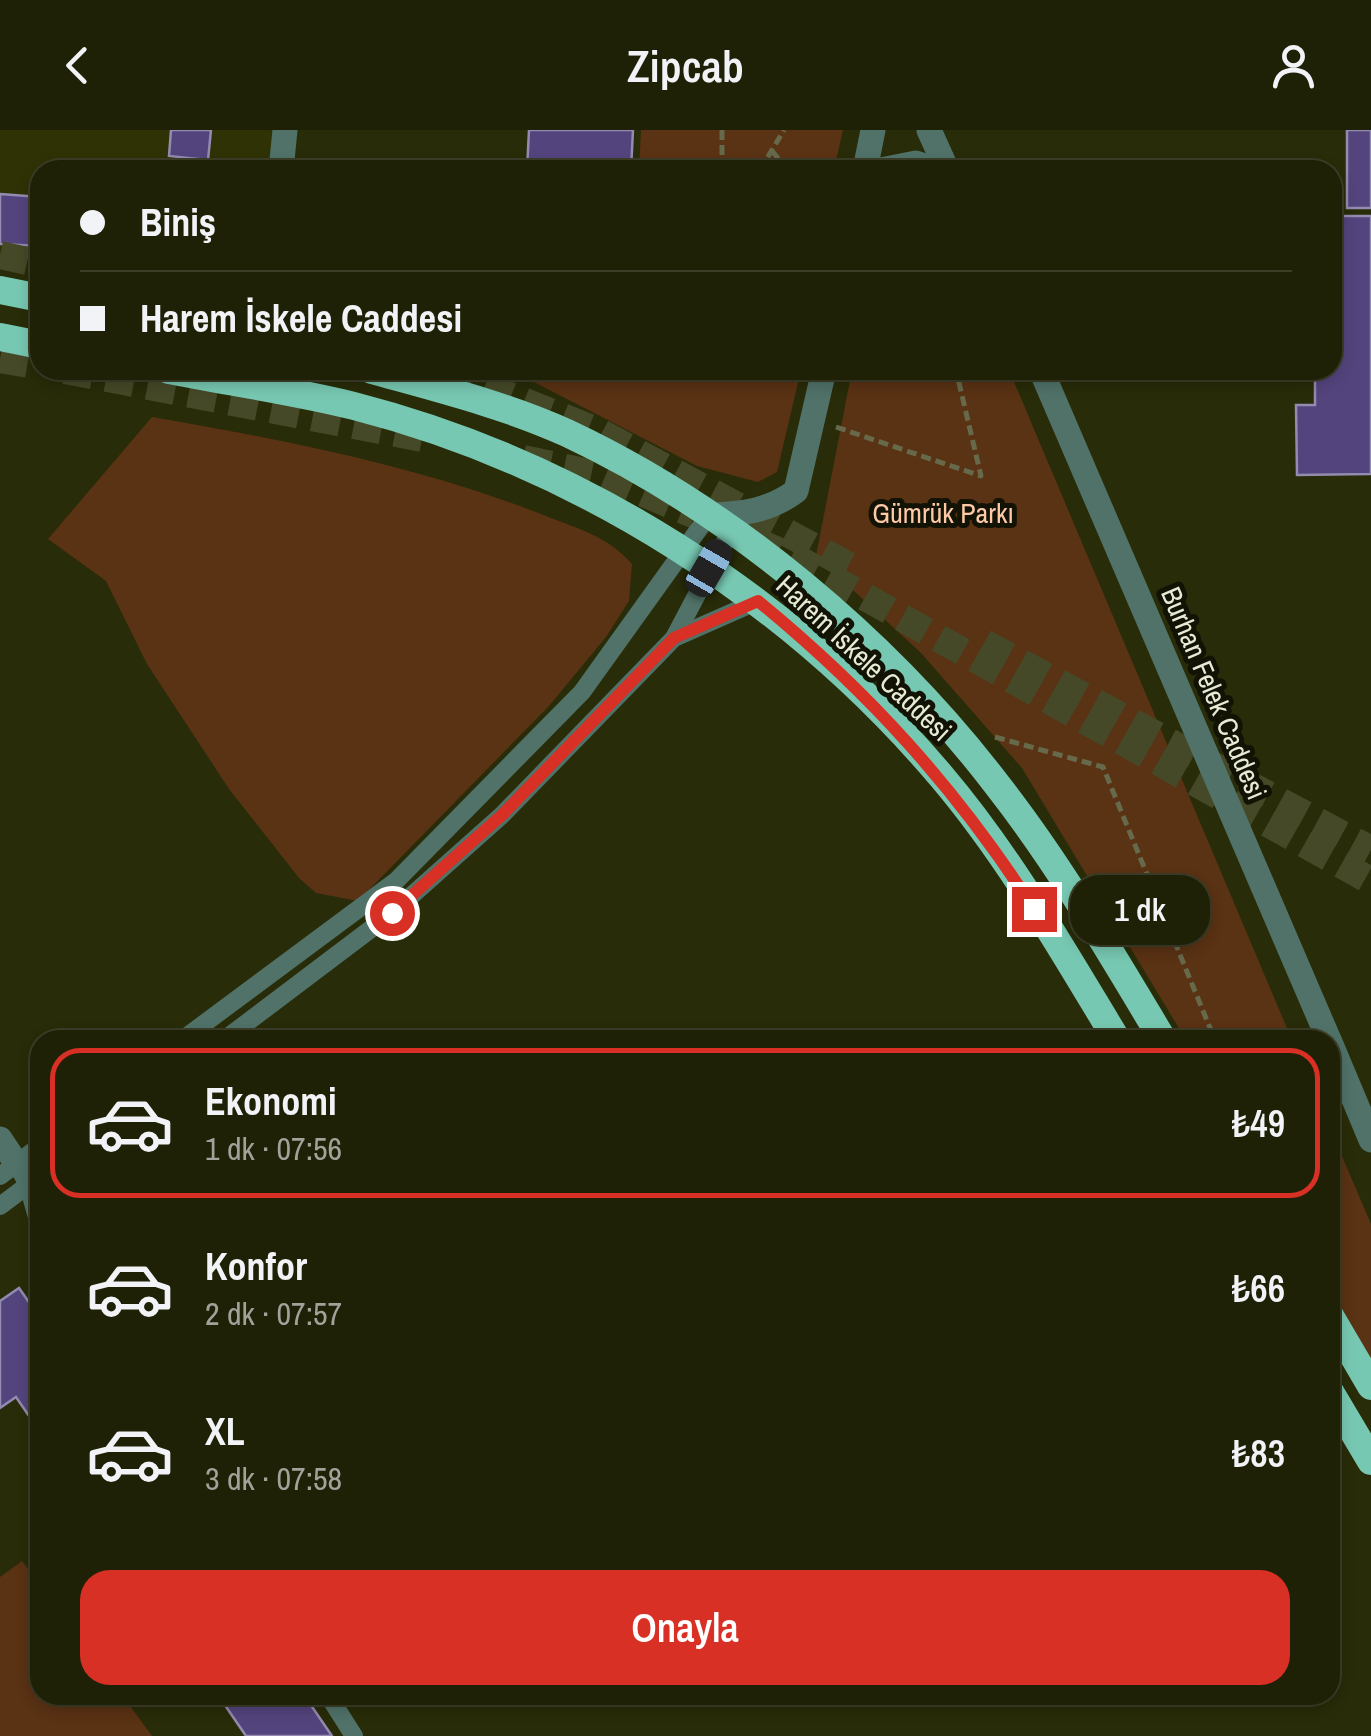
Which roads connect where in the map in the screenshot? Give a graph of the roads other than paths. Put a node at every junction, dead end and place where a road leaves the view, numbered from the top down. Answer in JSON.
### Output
{"nodes":[{"id":1,"x":285,"y":130,"type":"edge"},
{"id":2,"x":873,"y":130,"type":"edge"},
{"id":3,"x":929,"y":130,"type":"edge"},
{"id":4,"x":281,"y":160,"type":"edge"},
{"id":5,"x":867,"y":160,"type":"edge"},
{"id":6,"x":942,"y":160,"type":"edge"},
{"id":7,"x":0,"y":290,"type":"edge"},
{"id":8,"x":30,"y":296,"type":"edge"},
{"id":9,"x":0,"y":337,"type":"edge"},
{"id":10,"x":30,"y":343,"type":"edge"},
{"id":11,"x":221,"y":380,"type":"edge"},
{"id":12,"x":409,"y":380,"type":"edge"},
{"id":13,"x":822,"y":380,"type":"edge"},
{"id":14,"x":1045,"y":380,"type":"edge"},
{"id":15,"x":721,"y":522,"type":"junction"},
{"id":16,"x":685,"y":552,"type":"junction"},
{"id":17,"x":709,"y":568,"type":"junction"},
{"id":18,"x":758,"y":601,"type":"junction"},
{"id":19,"x":674,"y":638,"type":"junction"},
{"id":20,"x":195,"y":1030,"type":"edge"},
{"id":21,"x":237,"y":1030,"type":"edge"},
{"id":22,"x":1111,"y":1030,"type":"edge"},
{"id":23,"x":1157,"y":1030,"type":"edge"},
{"id":24,"x":1325,"y":1030,"type":"edge"},
{"id":25,"x":1340,"y":1065,"type":"edge"},
{"id":26,"x":0,"y":1139,"type":"edge"},
{"id":27,"x":1371,"y":1140,"type":"edge"},
{"id":28,"x":21,"y":1175,"type":"edge"},
{"id":29,"x":30,"y":1200,"type":"edge"},
{"id":30,"x":0,"y":1206,"type":"edge"},
{"id":31,"x":1340,"y":1333,"type":"edge"},
{"id":32,"x":1371,"y":1386,"type":"edge"},
{"id":33,"x":1340,"y":1409,"type":"edge"},
{"id":34,"x":1371,"y":1461,"type":"edge"},
{"id":35,"x":334,"y":1705,"type":"edge"},
{"id":36,"x":354,"y":1736,"type":"edge"}],
"edges":[{"from":1,"to":4,"type":"street"},
{"from":2,"to":5,"type":"street"},
{"from":3,"to":6,"type":"street"},
{"from":7,"to":8,"type":"highway"},
{"from":9,"to":10,"type":"highway"},
{"from":11,"to":16,"type":"highway","name":"Harem İskele Caddesi"},
{"from":12,"to":15,"type":"highway","name":"Harem İskele Caddesi"},
{"from":13,"to":15,"type":"street"},
{"from":14,"to":24,"type":"street","name":"Burhan Felek Caddesi"},
{"from":15,"to":16,"type":"lane"},
{"from":15,"to":17,"type":"lane"},
{"from":15,"to":23,"type":"highway","name":"Harem İskele Caddesi"},
{"from":16,"to":17,"type":"highway","name":"Harem İskele Caddesi"},
{"from":16,"to":20,"type":"lane"},
{"from":17,"to":18,"type":"highway","name":"Harem İskele Caddesi"},
{"from":17,"to":19,"type":"lane"},
{"from":18,"to":19,"type":"lane"},
{"from":18,"to":22,"type":"highway","name":"Harem İskele Caddesi"},
{"from":19,"to":21,"type":"lane"},
{"from":25,"to":27,"type":"street","name":"Burhan Felek Caddesi"},
{"from":26,"to":28,"type":"street"},
{"from":28,"to":29,"type":"lane"},
{"from":28,"to":30,"type":"lane"},
{"from":31,"to":32,"type":"highway"},
{"from":33,"to":34,"type":"highway"},
{"from":35,"to":36,"type":"lane"}]}
